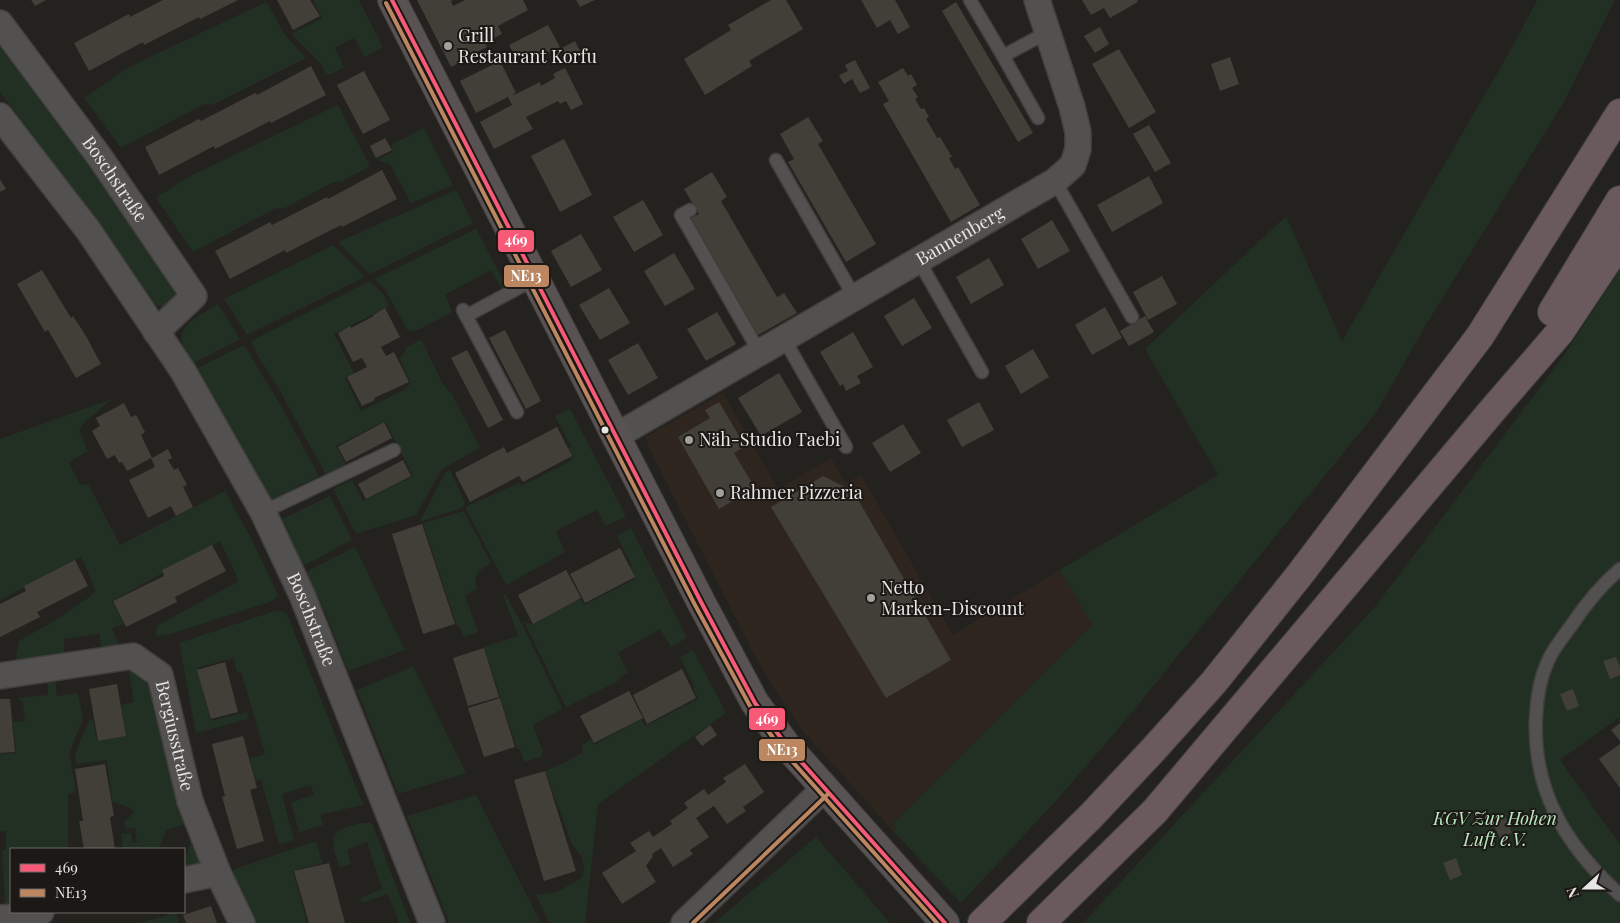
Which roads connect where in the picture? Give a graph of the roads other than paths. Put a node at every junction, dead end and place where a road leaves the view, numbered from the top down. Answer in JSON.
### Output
{"nodes":[{"id":1,"x":392,"y":0,"type":"edge"},
{"id":2,"x":970,"y":0,"type":"edge"},
{"id":3,"x":1037,"y":0,"type":"edge"},
{"id":4,"x":0,"y":23,"type":"edge"},
{"id":5,"x":1048,"y":32,"type":"junction"},
{"id":6,"x":1003,"y":56,"type":"junction"},
{"id":7,"x":1620,"y":113,"type":"edge"},
{"id":8,"x":0,"y":116,"type":"edge"},
{"id":9,"x":1038,"y":118,"type":"dead end"},
{"id":10,"x":776,"y":160,"type":"dead end"},
{"id":11,"x":1055,"y":181,"type":"junction"},
{"id":12,"x":1620,"y":200,"type":"edge"},
{"id":13,"x":690,"y":210,"type":"dead end"},
{"id":14,"x":1620,"y":242,"type":"edge"},
{"id":15,"x":918,"y":261,"type":"junction"},
{"id":16,"x":535,"y":279,"type":"junction"},
{"id":17,"x":855,"y":298,"type":"junction"},
{"id":18,"x":1132,"y":317,"type":"dead end"},
{"id":19,"x":156,"y":332,"type":"junction"},
{"id":20,"x":784,"y":339,"type":"junction"},
{"id":21,"x":760,"y":353,"type":"junction"},
{"id":22,"x":982,"y":372,"type":"dead end"},
{"id":23,"x":1496,"y":406,"type":"junction"},
{"id":24,"x":517,"y":412,"type":"dead end"},
{"id":25,"x":616,"y":436,"type":"junction"},
{"id":26,"x":846,"y":447,"type":"dead end"},
{"id":27,"x":394,"y":450,"type":"dead end"},
{"id":28,"x":263,"y":512,"type":"junction"},
{"id":29,"x":1620,"y":569,"type":"edge"},
{"id":30,"x":0,"y":676,"type":"edge"},
{"id":31,"x":824,"y":789,"type":"junction"},
{"id":32,"x":218,"y":873,"type":"junction"},
{"id":33,"x":185,"y":880,"type":"edge"},
{"id":34,"x":1620,"y":895,"type":"edge"},
{"id":35,"x":36,"y":913,"type":"edge"},
{"id":36,"x":0,"y":918,"type":"edge"},
{"id":37,"x":242,"y":923,"type":"edge"},
{"id":38,"x":432,"y":923,"type":"edge"},
{"id":39,"x":684,"y":923,"type":"edge"},
{"id":40,"x":945,"y":923,"type":"edge"},
{"id":41,"x":982,"y":923,"type":"edge"},
{"id":42,"x":1041,"y":923,"type":"edge"}],
"edges":[{"from":1,"to":16,"type":"main road"},
{"from":2,"to":6,"type":"lane"},
{"from":3,"to":5,"type":"street","name":"Bannenberg"},
{"from":4,"to":19,"type":"street","name":"Boschstraße"},
{"from":5,"to":6,"type":"lane"},
{"from":5,"to":11,"type":"street","name":"Bannenberg"},
{"from":6,"to":9,"type":"lane"},
{"from":7,"to":41,"type":"highway"},
{"from":8,"to":19,"type":"street","name":"Boschstraße"},
{"from":10,"to":17,"type":"lane"},
{"from":11,"to":15,"type":"street","name":"Bannenberg"},
{"from":11,"to":18,"type":"lane"},
{"from":12,"to":23,"type":"highway"},
{"from":13,"to":21,"type":"lane"},
{"from":14,"to":23,"type":"highway"},
{"from":15,"to":17,"type":"street","name":"Bannenberg"},
{"from":15,"to":22,"type":"lane"},
{"from":16,"to":24,"type":"lane"},
{"from":16,"to":25,"type":"main road"},
{"from":17,"to":20,"type":"street","name":"Bannenberg"},
{"from":19,"to":28,"type":"street","name":"Boschstraße"},
{"from":20,"to":21,"type":"street","name":"Bannenberg"},
{"from":20,"to":26,"type":"lane"},
{"from":21,"to":25,"type":"street","name":"Bannenberg"},
{"from":23,"to":42,"type":"highway"},
{"from":25,"to":31,"type":"main road"},
{"from":27,"to":28,"type":"lane"},
{"from":28,"to":38,"type":"street","name":"Boschstraße"},
{"from":29,"to":34,"type":"lane"},
{"from":30,"to":32,"type":"street","name":"Bergiusstraße"},
{"from":31,"to":39,"type":"street"},
{"from":31,"to":40,"type":"main road"},
{"from":32,"to":33,"type":"street"},
{"from":32,"to":37,"type":"street","name":"Bergiusstraße"},
{"from":35,"to":36,"type":"street"}]}
